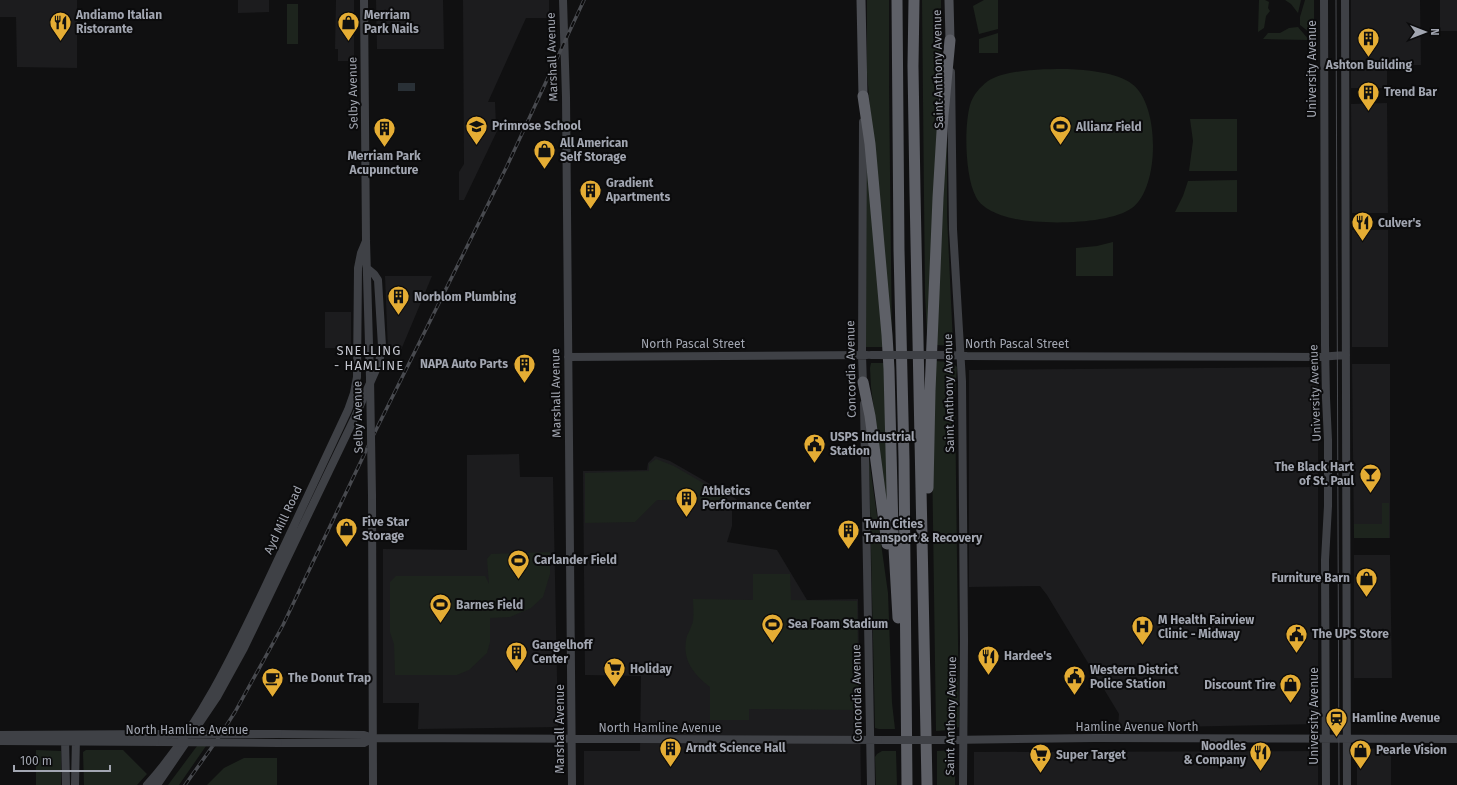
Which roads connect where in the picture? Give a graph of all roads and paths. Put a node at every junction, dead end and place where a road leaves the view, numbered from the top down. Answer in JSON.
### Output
{"nodes":[{"id":1,"x":364,"y":0,"type":"edge"},
{"id":2,"x":562,"y":0,"type":"edge"},
{"id":3,"x":861,"y":0,"type":"edge"},
{"id":4,"x":897,"y":0,"type":"edge"},
{"id":5,"x":914,"y":0,"type":"edge"},
{"id":6,"x":951,"y":0,"type":"edge"},
{"id":7,"x":1324,"y":0,"type":"edge"},
{"id":8,"x":1345,"y":0,"type":"edge"},
{"id":9,"x":950,"y":40,"type":"junction"},
{"id":10,"x":863,"y":96,"type":"junction"},
{"id":11,"x":366,"y":240,"type":"junction"},
{"id":12,"x":368,"y":269,"type":"junction"},
{"id":13,"x":862,"y":355,"type":"junction"},
{"id":14,"x":960,"y":355,"type":"junction"},
{"id":15,"x":1346,"y":355,"type":"junction"},
{"id":16,"x":1325,"y":356,"type":"junction"},
{"id":17,"x":568,"y":357,"type":"junction"},
{"id":18,"x":863,"y":382,"type":"junction"},
{"id":19,"x":899,"y":625,"type":"junction"},
{"id":20,"x":925,"y":667,"type":"junction"},
{"id":21,"x":906,"y":716,"type":"junction"},
{"id":22,"x":0,"y":734,"type":"edge"},
{"id":23,"x":65,"y":738,"type":"junction"},
{"id":24,"x":76,"y":738,"type":"junction"},
{"id":25,"x":373,"y":738,"type":"junction"},
{"id":26,"x":1326,"y":738,"type":"junction"},
{"id":27,"x":572,"y":739,"type":"junction"},
{"id":28,"x":1347,"y":739,"type":"junction"},
{"id":29,"x":1457,"y":739,"type":"edge"},
{"id":30,"x":869,"y":740,"type":"junction"},
{"id":31,"x":948,"y":740,"type":"joint"},
{"id":32,"x":963,"y":740,"type":"junction"},
{"id":33,"x":0,"y":741,"type":"edge"},
{"id":34,"x":66,"y":785,"type":"edge"},
{"id":35,"x":75,"y":785,"type":"edge"},
{"id":36,"x":147,"y":785,"type":"edge"},
{"id":37,"x":157,"y":785,"type":"edge"},
{"id":38,"x":373,"y":785,"type":"edge"},
{"id":39,"x":572,"y":785,"type":"edge"},
{"id":40,"x":871,"y":785,"type":"edge"},
{"id":41,"x":906,"y":785,"type":"edge"},
{"id":42,"x":927,"y":785,"type":"edge"},
{"id":43,"x":963,"y":785,"type":"edge"},
{"id":44,"x":1326,"y":785,"type":"edge"},
{"id":45,"x":1347,"y":785,"type":"edge"}],
"edges":[{"from":1,"to":11,"type":"street","name":"Selby Avenue"},
{"from":2,"to":17,"type":"street","name":"Marshall Avenue"},
{"from":3,"to":10,"type":"main road","name":"Concordia Avenue"},
{"from":4,"to":21,"type":"highway"},
{"from":5,"to":20,"type":"highway"},
{"from":6,"to":9,"type":"main road","name":"Saint Anthony Avenue"},
{"from":7,"to":16,"type":"street","name":"University Avenue"},
{"from":8,"to":15,"type":"street"},
{"from":9,"to":14,"type":"street","name":"Saint Anthony Avenue"},
{"from":9,"to":20,"type":"highway"},
{"from":10,"to":13,"type":"street","name":"Concordia Avenue"},
{"from":10,"to":19,"type":"highway"},
{"from":11,"to":12,"type":"street","name":"Selby Avenue"},
{"from":11,"to":36,"type":"street","name":"Ayd Mill Road"},
{"from":12,"to":25,"type":"street","name":"Selby Avenue","bridge":true},
{"from":12,"to":37,"type":"street","name":"Ayd Mill Road"},
{"from":13,"to":14,"type":"street","name":"North Pascal Street","bridge":true},
{"from":13,"to":17,"type":"street","name":"North Pascal Street"},
{"from":13,"to":18,"type":"street","name":"Concordia Avenue"},
{"from":14,"to":16,"type":"street","name":"North Pascal Street"},
{"from":14,"to":32,"type":"street","name":"Saint Anthony Avenue"},
{"from":15,"to":16,"type":"street","name":"North Pascal Street"},
{"from":15,"to":28,"type":"street"},
{"from":16,"to":26,"type":"street","name":"University Avenue"},
{"from":17,"to":27,"type":"street","name":"Marshall Avenue"},
{"from":18,"to":19,"type":"highway"},
{"from":18,"to":30,"type":"street","name":"Concordia Avenue"},
{"from":19,"to":21,"type":"highway"},
{"from":20,"to":42,"type":"highway"},
{"from":21,"to":41,"type":"highway"},
{"from":22,"to":23,"type":"street","name":"North Hamline Avenue"},
{"from":23,"to":24,"type":"street","name":"North Hamline Avenue"},
{"from":23,"to":33,"type":"street","name":"North Hamline Avenue"},
{"from":23,"to":34,"type":"street"},
{"from":24,"to":25,"type":"street","name":"North Hamline Avenue","bridge":true},
{"from":24,"to":35,"type":"street"},
{"from":25,"to":27,"type":"street","name":"North Hamline Avenue"},
{"from":25,"to":38,"type":"street","name":"Selby Avenue"},
{"from":26,"to":28,"type":"street"},
{"from":26,"to":32,"type":"street","name":"Hamline Avenue North"},
{"from":26,"to":44,"type":"street","name":"University Avenue"},
{"from":27,"to":30,"type":"street","name":"North Hamline Avenue"},
{"from":27,"to":39,"type":"street","name":"Marshall Avenue"},
{"from":28,"to":29,"type":"street"},
{"from":28,"to":45,"type":"street"},
{"from":30,"to":31,"type":"street","name":"North Hamline Avenue","bridge":true},
{"from":30,"to":40,"type":"street","name":"Concordia Avenue"},
{"from":31,"to":32,"type":"street","name":"Hamline Avenue North"},
{"from":32,"to":43,"type":"street","name":"Saint Anthony Avenue"}]}
